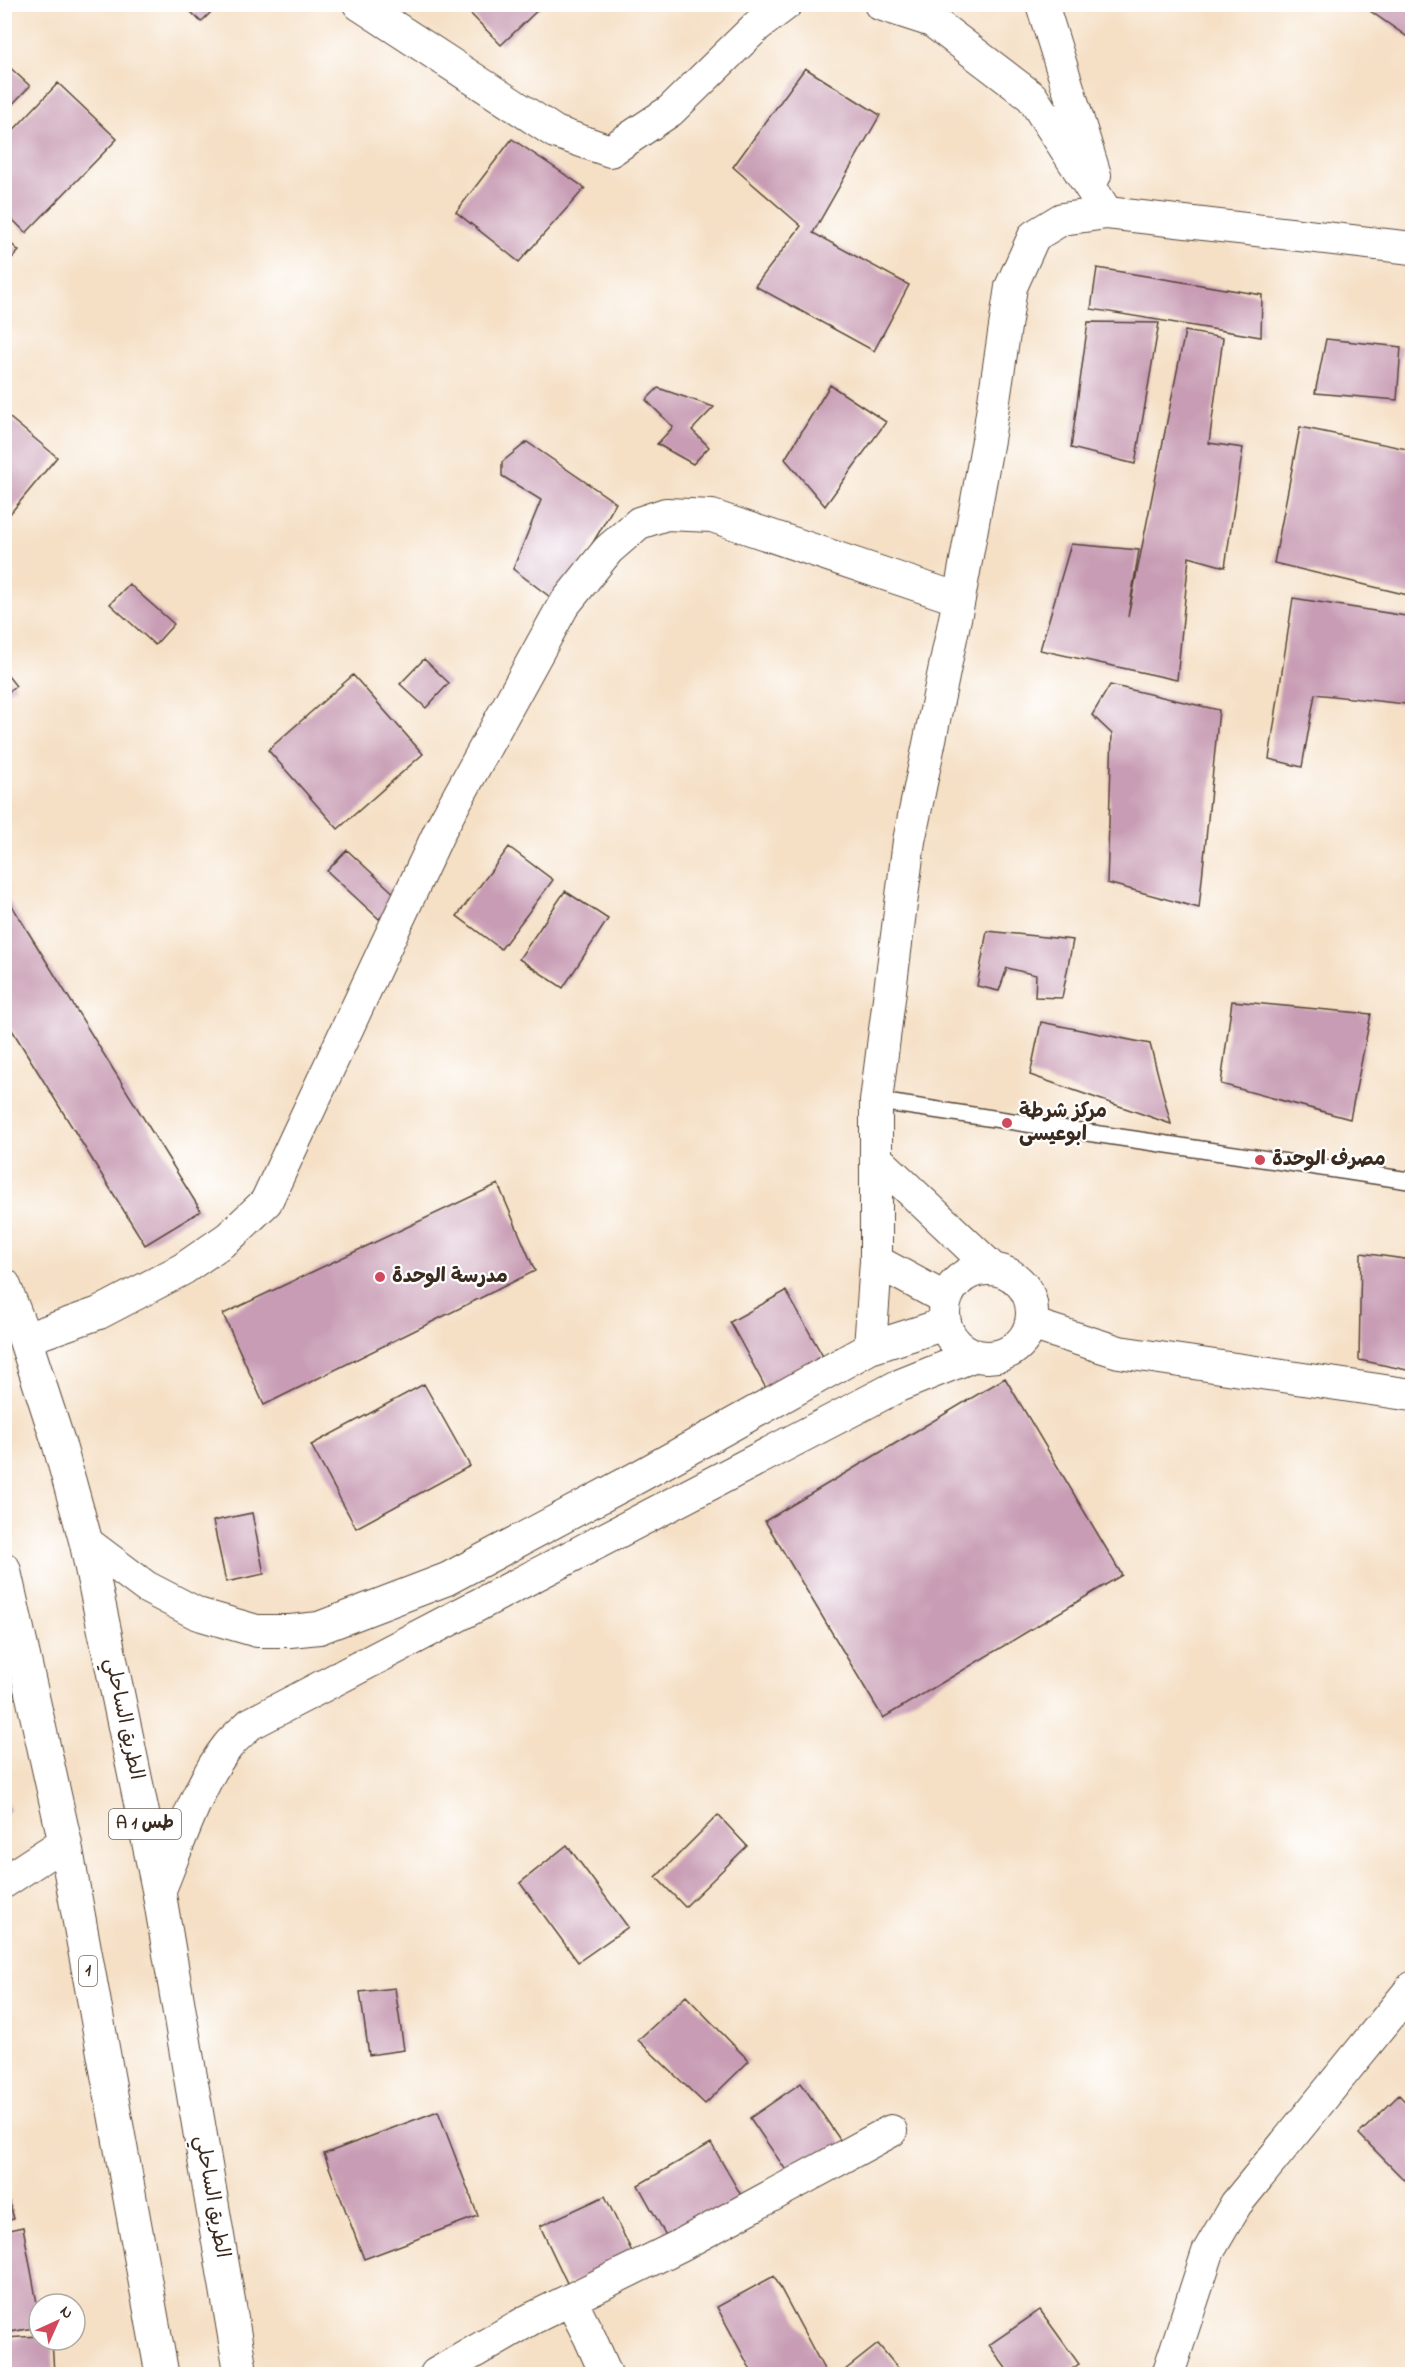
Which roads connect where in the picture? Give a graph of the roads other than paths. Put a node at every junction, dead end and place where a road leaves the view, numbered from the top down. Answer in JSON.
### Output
{"nodes":[{"id":1,"x":359,"y":4,"type":"edge"},
{"id":2,"x":786,"y":4,"type":"edge"},
{"id":3,"x":880,"y":4,"type":"edge"},
{"id":4,"x":1042,"y":4,"type":"edge"},
{"id":5,"x":1107,"y":213,"type":"junction"},
{"id":6,"x":1413,"y":248,"type":"edge"},
{"id":7,"x":959,"y":599,"type":"junction"},
{"id":8,"x":876,"y":1101,"type":"junction"},
{"id":9,"x":876,"y":1159,"type":"junction"},
{"id":10,"x":1413,"y":1181,"type":"edge"},
{"id":11,"x":876,"y":1261,"type":"junction"},
{"id":12,"x":992,"y":1268,"type":"junction"},
{"id":13,"x":4,"y":1285,"type":"edge"},
{"id":14,"x":945,"y":1311,"type":"junction"},
{"id":15,"x":1031,"y":1324,"type":"junction"},
{"id":16,"x":25,"y":1339,"type":"junction"},
{"id":17,"x":870,"y":1348,"type":"junction"},
{"id":18,"x":973,"y":1356,"type":"junction"},
{"id":19,"x":1413,"y":1395,"type":"edge"},
{"id":20,"x":86,"y":1542,"type":"junction"},
{"id":21,"x":4,"y":1569,"type":"edge"},
{"id":22,"x":65,"y":1842,"type":"junction"},
{"id":23,"x":4,"y":1882,"type":"edge"},
{"id":24,"x":159,"y":1892,"type":"junction"},
{"id":25,"x":1413,"y":1988,"type":"edge"},
{"id":26,"x":891,"y":2131,"type":"dead end"},
{"id":27,"x":571,"y":2301,"type":"junction"},
{"id":28,"x":162,"y":2374,"type":"edge"},
{"id":29,"x":241,"y":2374,"type":"edge"},
{"id":30,"x":436,"y":2374,"type":"edge"},
{"id":31,"x":606,"y":2374,"type":"edge"},
{"id":32,"x":1168,"y":2374,"type":"edge"}],
"edges":[{"from":1,"to":2,"type":"street"},
{"from":3,"to":5,"type":"street"},
{"from":4,"to":5,"type":"street"},
{"from":5,"to":6,"type":"street"},
{"from":5,"to":7,"type":"street"},
{"from":7,"to":8,"type":"street"},
{"from":7,"to":16,"type":"street"},
{"from":8,"to":9,"type":"street"},
{"from":8,"to":10,"type":"lane"},
{"from":9,"to":11,"type":"street"},
{"from":9,"to":12,"type":"street"},
{"from":11,"to":14,"type":"street"},
{"from":11,"to":17,"type":"street"},
{"from":12,"to":14,"type":"street"},
{"from":12,"to":15,"type":"street"},
{"from":13,"to":16,"type":"highway","name":"الطريق الساحلي","number":"A 1 طس"},
{"from":14,"to":17,"type":"street"},
{"from":14,"to":18,"type":"street"},
{"from":15,"to":18,"type":"street"},
{"from":15,"to":19,"type":"street"},
{"from":16,"to":20,"type":"highway","name":"الطريق الساحلي","number":"A 1 طس"},
{"from":17,"to":20,"type":"street"},
{"from":18,"to":24,"type":"street"},
{"from":20,"to":24,"type":"highway","name":"الطريق الساحلي","number":"A 1 طس"},
{"from":21,"to":22,"type":"highway","number":"1"},
{"from":22,"to":23,"type":"street"},
{"from":22,"to":28,"type":"highway","number":"1"},
{"from":24,"to":29,"type":"highway","name":"الطريق الساحلي","number":"A 1 طس"},
{"from":25,"to":32,"type":"street"},
{"from":26,"to":27,"type":"street"},
{"from":27,"to":30,"type":"street"},
{"from":27,"to":31,"type":"street"}]}
